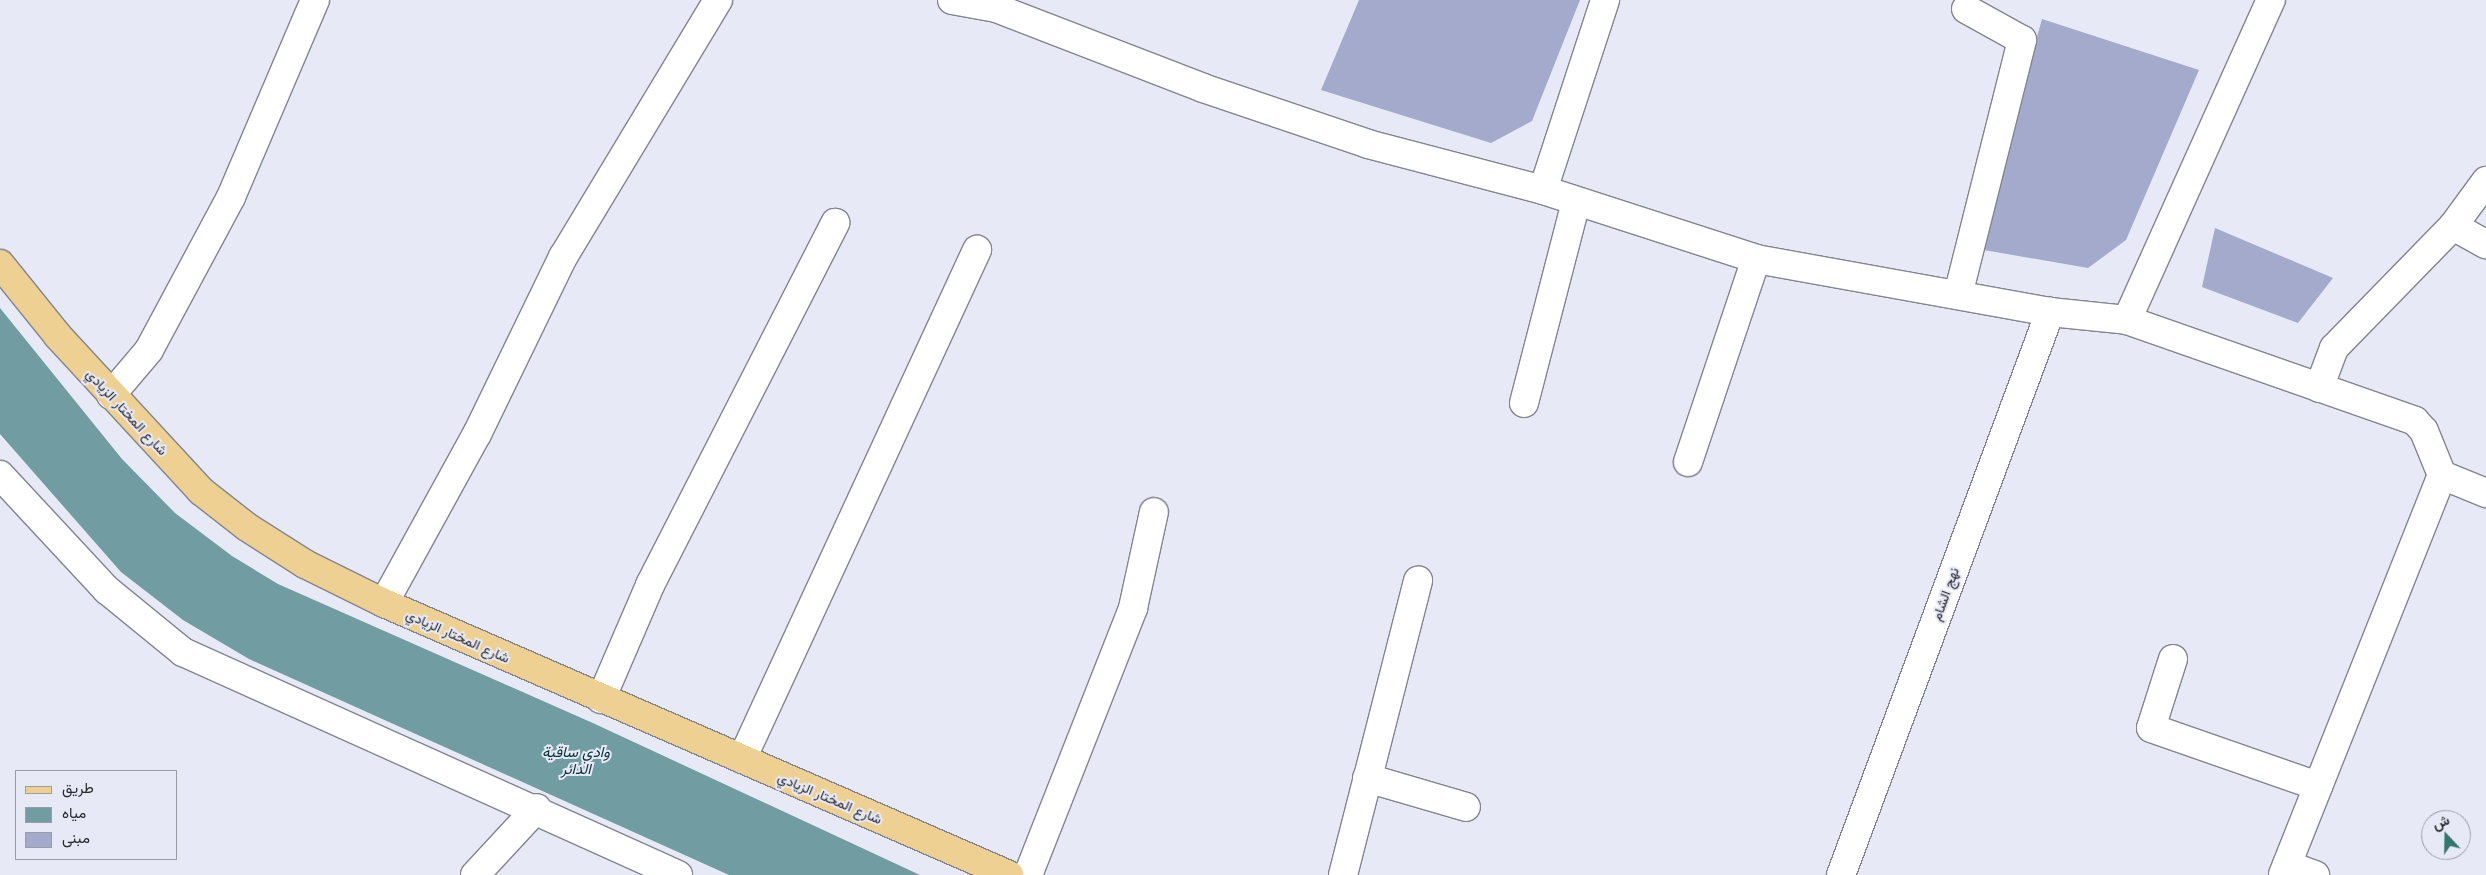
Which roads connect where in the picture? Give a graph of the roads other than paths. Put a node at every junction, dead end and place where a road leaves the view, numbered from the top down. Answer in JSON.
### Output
{"nodes":[{"id":1,"x":314,"y":0,"type":"edge"},
{"id":2,"x":718,"y":0,"type":"edge"},
{"id":3,"x":952,"y":0,"type":"edge"},
{"id":4,"x":1605,"y":0,"type":"edge"},
{"id":5,"x":2271,"y":0,"type":"edge"},
{"id":6,"x":998,"y":4,"type":"edge"},
{"id":7,"x":1966,"y":9,"type":"dead end"},
{"id":8,"x":2486,"y":182,"type":"edge"},
{"id":9,"x":1543,"y":190,"type":"junction"},
{"id":10,"x":1576,"y":202,"type":"junction"},
{"id":11,"x":835,"y":222,"type":"dead end"},
{"id":12,"x":2453,"y":226,"type":"junction"},
{"id":13,"x":2486,"y":244,"type":"edge"},
{"id":14,"x":977,"y":250,"type":"dead end"},
{"id":15,"x":1756,"y":259,"type":"junction"},
{"id":16,"x":0,"y":264,"type":"edge"},
{"id":17,"x":1958,"y":295,"type":"junction"},
{"id":18,"x":2050,"y":312,"type":"junction"},
{"id":19,"x":2127,"y":320,"type":"junction"},
{"id":20,"x":2320,"y":388,"type":"junction"},
{"id":21,"x":111,"y":394,"type":"junction"},
{"id":22,"x":1524,"y":403,"type":"dead end"},
{"id":23,"x":1688,"y":462,"type":"dead end"},
{"id":24,"x":0,"y":475,"type":"edge"},
{"id":25,"x":2442,"y":475,"type":"junction"},
{"id":26,"x":2486,"y":493,"type":"edge"},
{"id":27,"x":1154,"y":512,"type":"dead end"},
{"id":28,"x":1418,"y":580,"type":"dead end"},
{"id":29,"x":384,"y":604,"type":"junction"},
{"id":30,"x":2173,"y":659,"type":"dead end"},
{"id":31,"x":601,"y":699,"type":"junction"},
{"id":32,"x":742,"y":760,"type":"junction"},
{"id":33,"x":1367,"y":778,"type":"junction"},
{"id":34,"x":2318,"y":786,"type":"junction"},
{"id":35,"x":1466,"y":807,"type":"dead end"},
{"id":36,"x":537,"y":808,"type":"junction"},
{"id":37,"x":2285,"y":870,"type":"edge"},
{"id":38,"x":475,"y":875,"type":"edge"},
{"id":39,"x":678,"y":875,"type":"edge"},
{"id":40,"x":1009,"y":875,"type":"edge"},
{"id":41,"x":1028,"y":875,"type":"edge"},
{"id":42,"x":1342,"y":875,"type":"edge"},
{"id":43,"x":1840,"y":875,"type":"edge"},
{"id":44,"x":2315,"y":875,"type":"edge"}],
"edges":[{"from":1,"to":21,"type":"street"},
{"from":2,"to":29,"type":"street"},
{"from":3,"to":6,"type":"street"},
{"from":4,"to":9,"type":"street"},
{"from":5,"to":19,"type":"street"},
{"from":6,"to":9,"type":"street"},
{"from":7,"to":17,"type":"street"},
{"from":8,"to":12,"type":"street"},
{"from":9,"to":10,"type":"street"},
{"from":10,"to":15,"type":"street"},
{"from":10,"to":22,"type":"street"},
{"from":11,"to":31,"type":"street"},
{"from":12,"to":13,"type":"street"},
{"from":12,"to":20,"type":"street"},
{"from":14,"to":32,"type":"street"},
{"from":15,"to":17,"type":"street"},
{"from":15,"to":23,"type":"street"},
{"from":16,"to":21,"type":"main road","name":"شارع المختار الزيادي"},
{"from":17,"to":18,"type":"street"},
{"from":18,"to":19,"type":"street"},
{"from":18,"to":43,"type":"street","name":"نهج الشام"},
{"from":19,"to":20,"type":"street"},
{"from":20,"to":25,"type":"street"},
{"from":21,"to":29,"type":"main road","name":"شارع المختار الزيادي"},
{"from":24,"to":36,"type":"street"},
{"from":25,"to":26,"type":"street"},
{"from":25,"to":34,"type":"street"},
{"from":27,"to":41,"type":"street"},
{"from":28,"to":33,"type":"street"},
{"from":29,"to":31,"type":"main road","name":"شارع المختار الزيادي"},
{"from":30,"to":34,"type":"street"},
{"from":31,"to":32,"type":"main road","name":"شارع المختار الزيادي"},
{"from":32,"to":40,"type":"main road","name":"شارع المختار الزيادي"},
{"from":33,"to":35,"type":"street"},
{"from":33,"to":42,"type":"street"},
{"from":34,"to":37,"type":"street"},
{"from":36,"to":38,"type":"street"},
{"from":36,"to":39,"type":"street"},
{"from":37,"to":44,"type":"street"}]}
